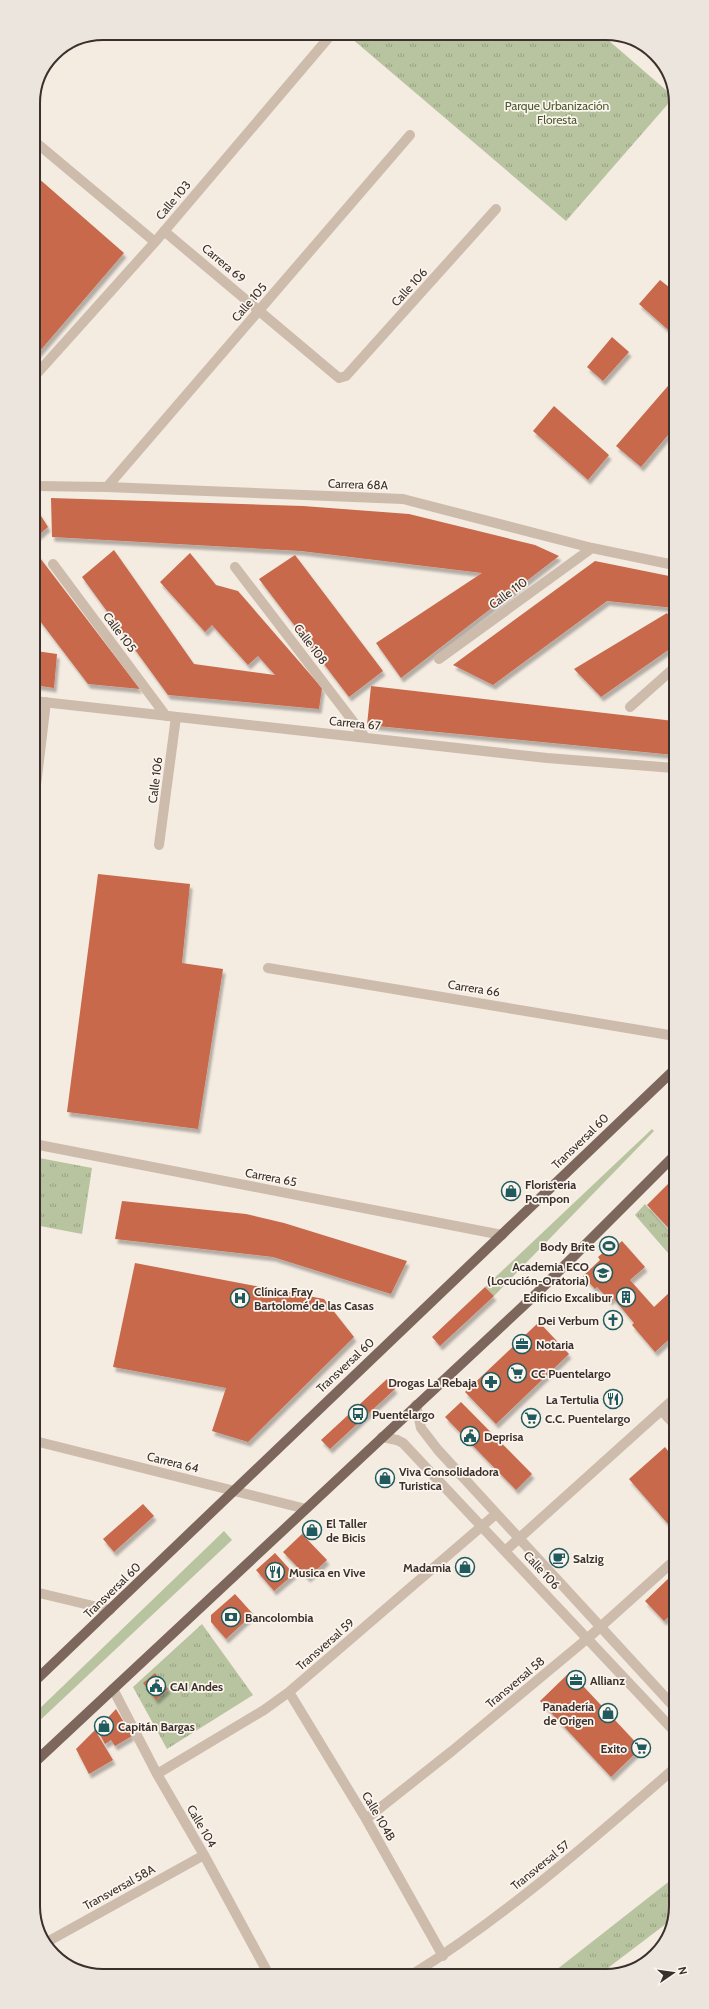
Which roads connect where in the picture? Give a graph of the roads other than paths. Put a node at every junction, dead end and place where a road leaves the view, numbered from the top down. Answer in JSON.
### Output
{"nodes":[{"id":1,"x":327,"y":40,"type":"edge"},
{"id":2,"x":410,"y":135,"type":"dead end"},
{"id":3,"x":40,"y":146,"type":"edge"},
{"id":4,"x":496,"y":209,"type":"dead end"},
{"id":5,"x":164,"y":230,"type":"junction"},
{"id":6,"x":155,"y":242,"type":"junction"},
{"id":7,"x":259,"y":310,"type":"junction"},
{"id":8,"x":40,"y":371,"type":"edge"},
{"id":9,"x":339,"y":378,"type":"joint"},
{"id":10,"x":40,"y":486,"type":"edge"},
{"id":11,"x":107,"y":487,"type":"junction"},
{"id":12,"x":592,"y":548,"type":"junction"},
{"id":13,"x":53,"y":564,"type":"dead end"},
{"id":14,"x":669,"y":564,"type":"edge"},
{"id":15,"x":235,"y":567,"type":"dead end"},
{"id":16,"x":439,"y":658,"type":"dead end"},
{"id":17,"x":669,"y":672,"type":"edge"},
{"id":18,"x":40,"y":702,"type":"edge"},
{"id":19,"x":46,"y":702,"type":"junction"},
{"id":20,"x":630,"y":706,"type":"dead end"},
{"id":21,"x":171,"y":716,"type":"junction"},
{"id":22,"x":365,"y":737,"type":"junction"},
{"id":23,"x":40,"y":752,"type":"edge"},
{"id":24,"x":669,"y":768,"type":"edge"},
{"id":25,"x":159,"y":845,"type":"dead end"},
{"id":26,"x":268,"y":968,"type":"dead end"},
{"id":27,"x":669,"y":1035,"type":"edge"},
{"id":28,"x":669,"y":1075,"type":"edge"},
{"id":29,"x":40,"y":1145,"type":"edge"},
{"id":30,"x":669,"y":1161,"type":"edge"},
{"id":31,"x":502,"y":1235,"type":"junction"},
{"id":32,"x":669,"y":1404,"type":"edge"},
{"id":33,"x":416,"y":1405,"type":"junction"},
{"id":34,"x":662,"y":1411,"type":"junction"},
{"id":35,"x":669,"y":1419,"type":"edge"},
{"id":36,"x":382,"y":1437,"type":"junction"},
{"id":37,"x":40,"y":1442,"type":"edge"},
{"id":38,"x":234,"y":1491,"type":"junction"},
{"id":39,"x":306,"y":1509,"type":"junction"},
{"id":40,"x":496,"y":1514,"type":"junction"},
{"id":41,"x":482,"y":1526,"type":"junction"},
{"id":42,"x":519,"y":1539,"type":"junction"},
{"id":43,"x":505,"y":1551,"type":"junction"},
{"id":44,"x":669,"y":1565,"type":"edge"},
{"id":45,"x":40,"y":1593,"type":"edge"},
{"id":46,"x":110,"y":1610,"type":"junction"},
{"id":47,"x":601,"y":1627,"type":"junction"},
{"id":48,"x":588,"y":1638,"type":"junction"},
{"id":49,"x":40,"y":1676,"type":"edge"},
{"id":50,"x":113,"y":1689,"type":"junction"},
{"id":51,"x":289,"y":1692,"type":"junction"},
{"id":52,"x":669,"y":1701,"type":"edge"},
{"id":53,"x":669,"y":1725,"type":"edge"},
{"id":54,"x":40,"y":1757,"type":"edge"},
{"id":55,"x":669,"y":1773,"type":"edge"},
{"id":56,"x":157,"y":1774,"type":"junction"},
{"id":57,"x":366,"y":1819,"type":"junction"},
{"id":58,"x":204,"y":1855,"type":"junction"},
{"id":59,"x":50,"y":1940,"type":"edge"},
{"id":60,"x":443,"y":1956,"type":"junction"},
{"id":61,"x":266,"y":1969,"type":"edge"},
{"id":62,"x":421,"y":1969,"type":"edge"}],
"edges":[{"from":1,"to":5,"type":"street","name":"Calle 103"},
{"from":2,"to":7,"type":"street","name":"Calle 105"},
{"from":3,"to":6,"type":"street"},
{"from":4,"to":9,"type":"street","name":"Calle 106"},
{"from":5,"to":6,"type":"street","name":"Calle 103"},
{"from":5,"to":7,"type":"street","name":"Carrera 69"},
{"from":6,"to":8,"type":"street","name":"Calle 103"},
{"from":7,"to":9,"type":"street","name":"Carrera 69"},
{"from":7,"to":11,"type":"street","name":"Calle 105"},
{"from":10,"to":11,"type":"street","name":"Carrera 68A"},
{"from":11,"to":12,"type":"street","name":"Carrera 68A"},
{"from":12,"to":14,"type":"street","name":"Carrera 68A"},
{"from":12,"to":16,"type":"street","name":"Calle 110"},
{"from":13,"to":21,"type":"street","name":"Calle 105"},
{"from":15,"to":22,"type":"street","name":"Calle 108"},
{"from":17,"to":20,"type":"street"},
{"from":18,"to":19,"type":"street","name":"Carrera 67"},
{"from":19,"to":21,"type":"street","name":"Carrera 67"},
{"from":19,"to":23,"type":"street"},
{"from":21,"to":22,"type":"street","name":"Carrera 67"},
{"from":21,"to":25,"type":"street","name":"Calle 106"},
{"from":22,"to":24,"type":"street","name":"Carrera 67"},
{"from":26,"to":27,"type":"street","name":"Carrera 66"},
{"from":28,"to":31,"type":"main road","name":"Transversal 60"},
{"from":29,"to":31,"type":"street","name":"Carrera 65"},
{"from":30,"to":33,"type":"main road"},
{"from":31,"to":38,"type":"main road","name":"Transversal 60"},
{"from":32,"to":34,"type":"street"},
{"from":33,"to":36,"type":"main road"},
{"from":33,"to":40,"type":"street","name":"Calle 106"},
{"from":34,"to":35,"type":"street"},
{"from":34,"to":42,"type":"street"},
{"from":36,"to":39,"type":"main road"},
{"from":36,"to":41,"type":"street","name":"Calle 106"},
{"from":37,"to":38,"type":"street","name":"Carrera 64"},
{"from":38,"to":39,"type":"street","name":"Carrera 64"},
{"from":38,"to":46,"type":"main road","name":"Transversal 60"},
{"from":39,"to":50,"type":"main road"},
{"from":40,"to":41,"type":"street","name":"Transversal 59"},
{"from":40,"to":42,"type":"street","name":"Calle 106"},
{"from":41,"to":43,"type":"street","name":"Calle 106"},
{"from":41,"to":51,"type":"street","name":"Transversal 59"},
{"from":42,"to":43,"type":"street"},
{"from":42,"to":47,"type":"street","name":"Calle 106"},
{"from":43,"to":48,"type":"street","name":"Calle 106"},
{"from":44,"to":47,"type":"street","name":"Transversal 58"},
{"from":45,"to":46,"type":"street"},
{"from":46,"to":49,"type":"main road","name":"Transversal 60"},
{"from":47,"to":48,"type":"street","name":"Transversal 58"},
{"from":47,"to":52,"type":"street","name":"Calle 106"},
{"from":48,"to":53,"type":"street","name":"Calle 106"},
{"from":48,"to":57,"type":"street","name":"Transversal 58"},
{"from":50,"to":54,"type":"main road"},
{"from":50,"to":56,"type":"street","name":"Calle 104"},
{"from":51,"to":56,"type":"street","name":"Transversal 59"},
{"from":51,"to":57,"type":"street","name":"Calle 104B"},
{"from":55,"to":60,"type":"street","name":"Transversal 57"},
{"from":56,"to":58,"type":"street","name":"Calle 104"},
{"from":57,"to":60,"type":"street","name":"Calle 104B"},
{"from":58,"to":59,"type":"street","name":"Transversal 58A"},
{"from":58,"to":61,"type":"street","name":"Calle 104"},
{"from":60,"to":62,"type":"street","name":"Transversal 57"}]}
